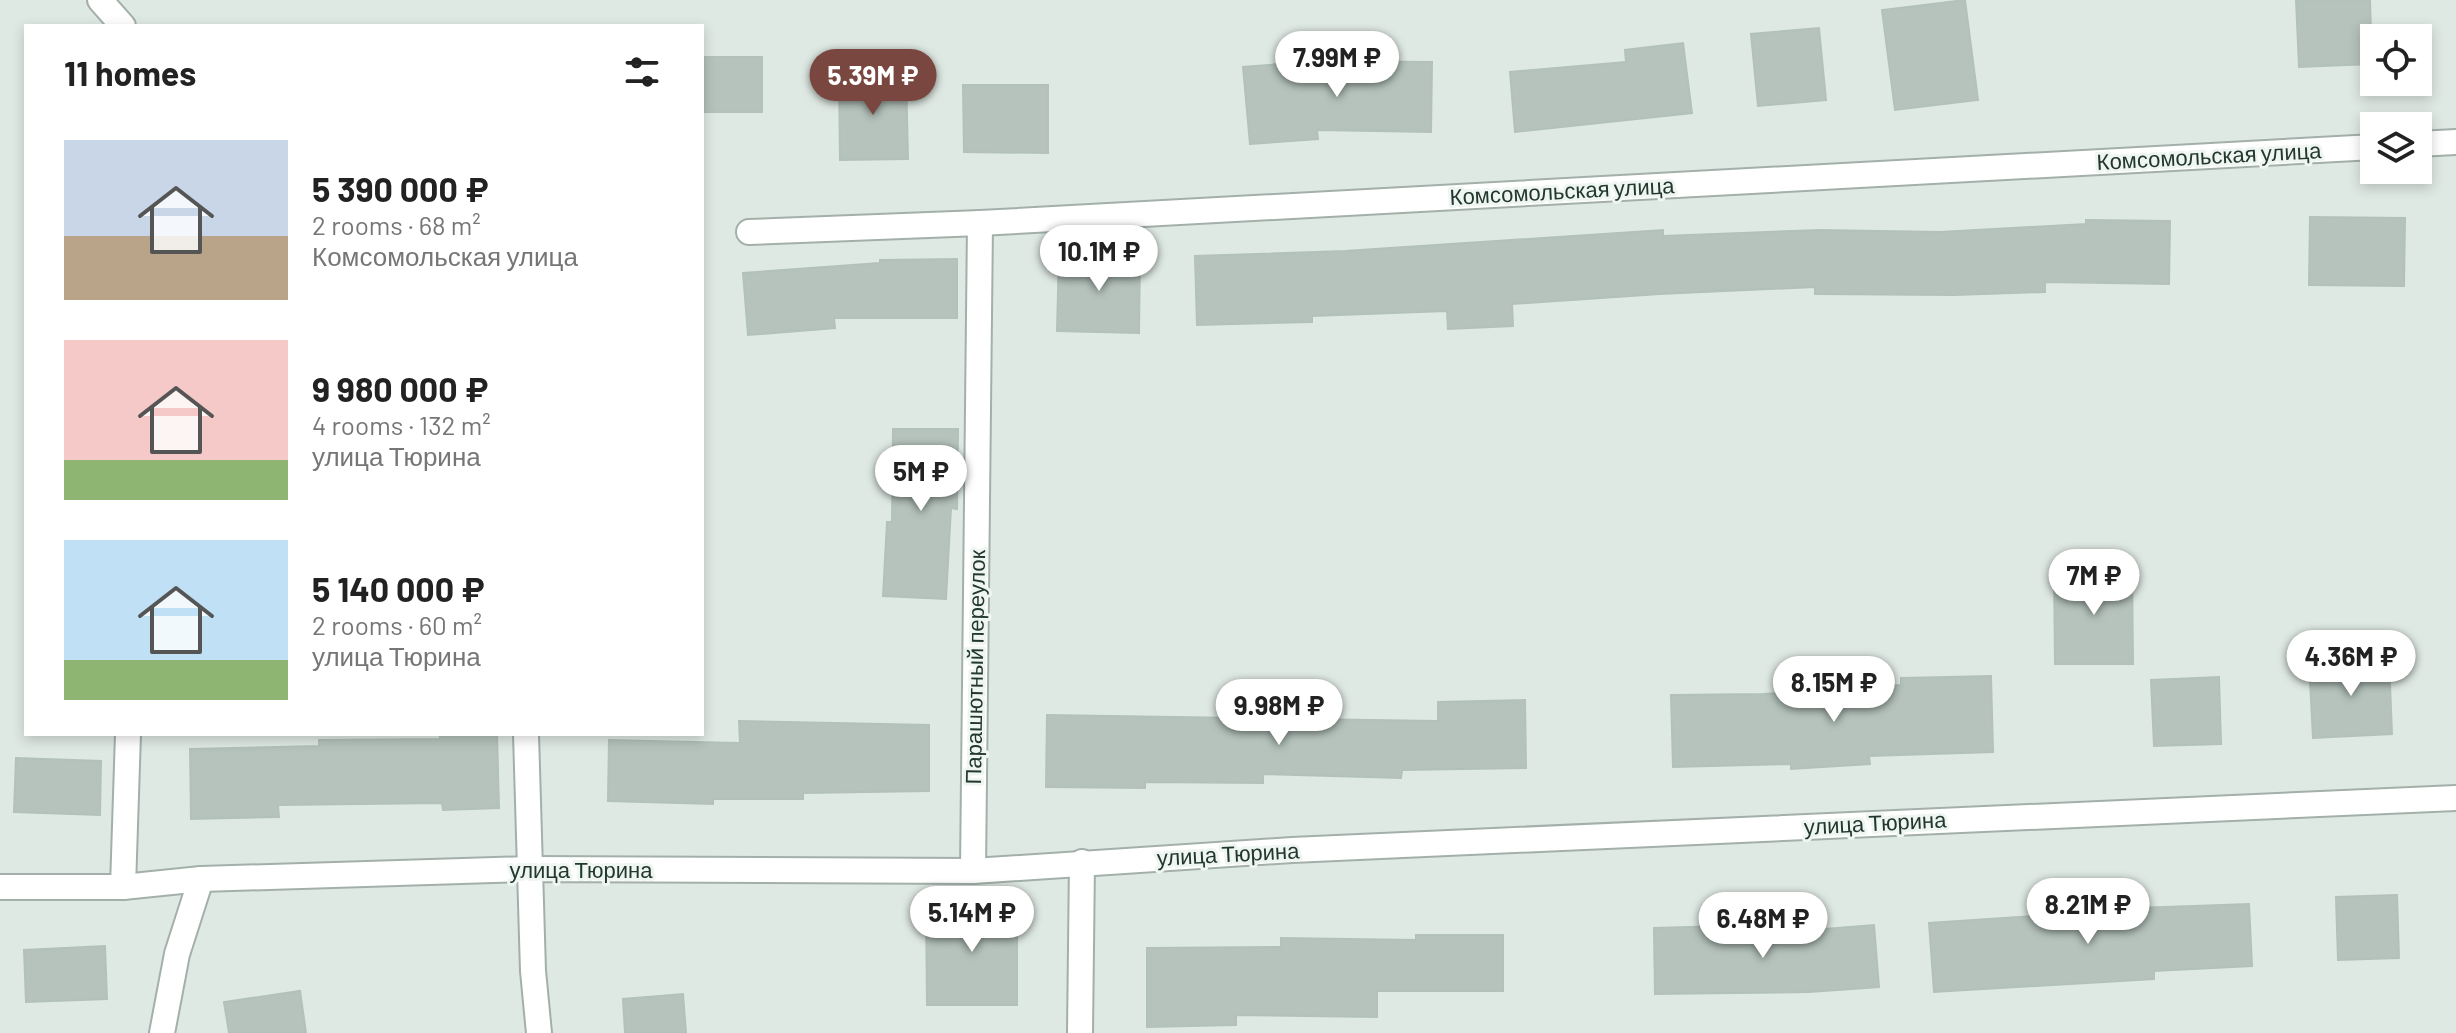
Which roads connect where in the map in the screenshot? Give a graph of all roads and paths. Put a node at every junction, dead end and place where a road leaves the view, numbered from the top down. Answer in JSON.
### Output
{"nodes":[{"id":1,"x":100,"y":0,"type":"edge"},
{"id":2,"x":121,"y":24,"type":"edge"},
{"id":3,"x":2456,"y":142,"type":"edge"},
{"id":4,"x":2432,"y":143,"type":"edge"},
{"id":5,"x":2360,"y":148,"type":"edge"},
{"id":6,"x":980,"y":223,"type":"junction"},
{"id":7,"x":749,"y":232,"type":"dead end"},
{"id":8,"x":128,"y":736,"type":"edge"},
{"id":9,"x":526,"y":736,"type":"edge"},
{"id":10,"x":2456,"y":798,"type":"edge"},
{"id":11,"x":1082,"y":862,"type":"junction"},
{"id":12,"x":529,"y":869,"type":"junction"},
{"id":13,"x":973,"y":871,"type":"junction"},
{"id":14,"x":201,"y":879,"type":"junction"},
{"id":15,"x":0,"y":887,"type":"edge"},
{"id":16,"x":123,"y":887,"type":"junction"},
{"id":17,"x":162,"y":1033,"type":"edge"},
{"id":18,"x":539,"y":1033,"type":"edge"},
{"id":19,"x":1080,"y":1033,"type":"edge"}],
"edges":[{"from":1,"to":2,"type":"street"},
{"from":3,"to":4,"type":"street"},
{"from":5,"to":6,"type":"street","name":"Комсомольская улица"},
{"from":6,"to":7,"type":"street","name":"Комсомольская улица"},
{"from":6,"to":13,"type":"street","name":"Парашютный переулок"},
{"from":8,"to":16,"type":"street"},
{"from":9,"to":12,"type":"street"},
{"from":10,"to":11,"type":"street","name":"улица Тюрина"},
{"from":11,"to":13,"type":"street","name":"улица Тюрина"},
{"from":11,"to":19,"type":"street"},
{"from":12,"to":13,"type":"street","name":"улица Тюрина"},
{"from":12,"to":14,"type":"street","name":"улица Тюрина"},
{"from":12,"to":18,"type":"street"},
{"from":14,"to":16,"type":"street","name":"улица Тюрина"},
{"from":14,"to":17,"type":"street"},
{"from":15,"to":16,"type":"street","name":"улица Тюрина"}]}
